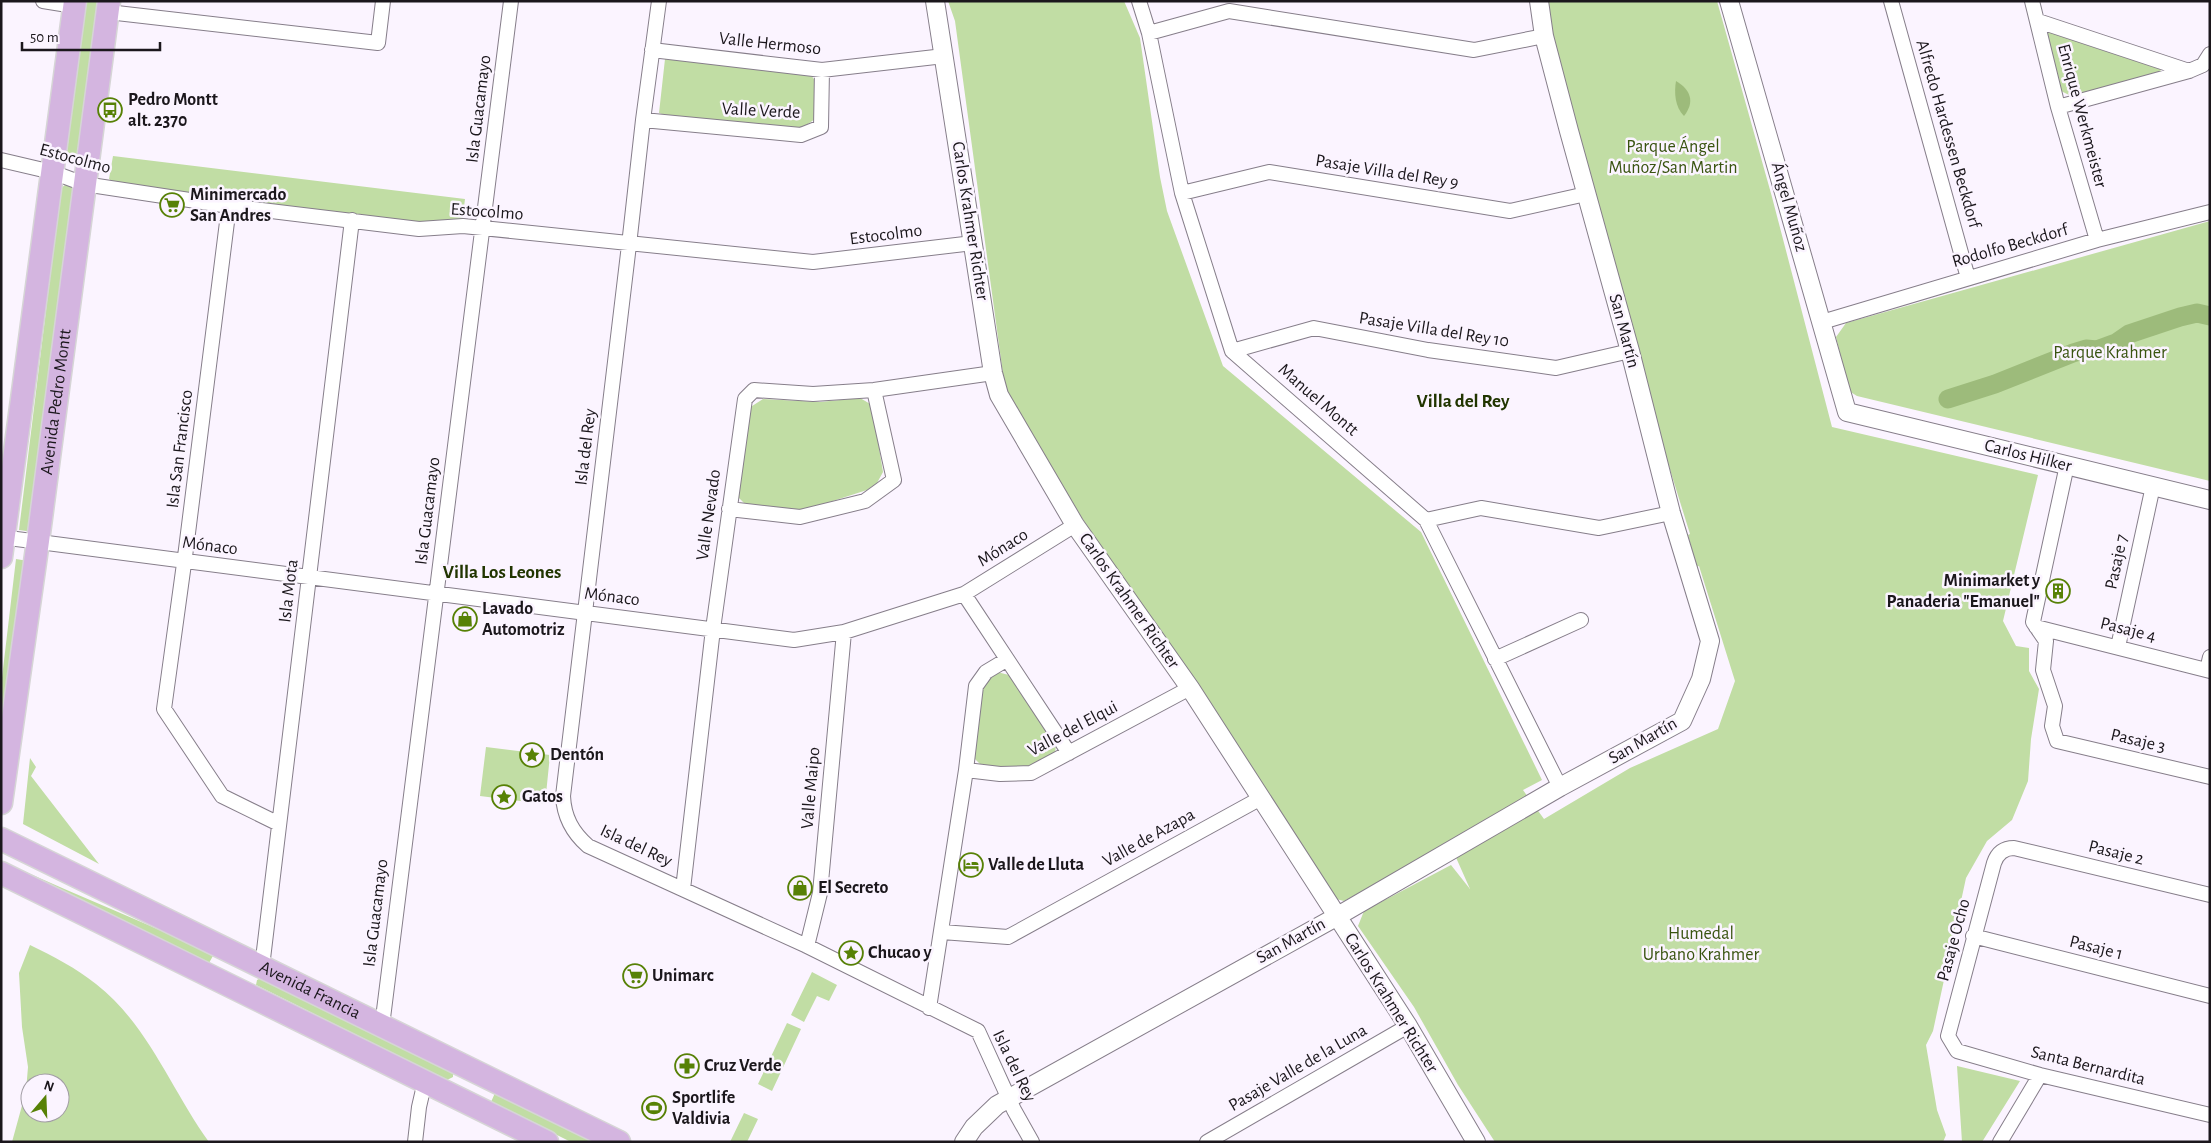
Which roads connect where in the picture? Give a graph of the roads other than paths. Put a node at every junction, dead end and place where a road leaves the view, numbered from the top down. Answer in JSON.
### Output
{"nodes":[{"id":1,"x":43,"y":1,"type":"edge"},
{"id":2,"x":383,"y":1,"type":"edge"},
{"id":3,"x":511,"y":1,"type":"edge"},
{"id":4,"x":659,"y":1,"type":"edge"},
{"id":5,"x":935,"y":1,"type":"edge"},
{"id":6,"x":1139,"y":1,"type":"edge"},
{"id":7,"x":1539,"y":1,"type":"edge"},
{"id":8,"x":1729,"y":1,"type":"edge"},
{"id":9,"x":1891,"y":1,"type":"edge"},
{"id":10,"x":2032,"y":1,"type":"edge"},
{"id":11,"x":75,"y":4,"type":"edge"},
{"id":12,"x":109,"y":6,"type":"edge"},
{"id":13,"x":2038,"y":21,"type":"junction"},
{"id":14,"x":1150,"y":33,"type":"junction"},
{"id":15,"x":1544,"y":36,"type":"junction"},
{"id":16,"x":652,"y":50,"type":"junction"},
{"id":17,"x":2210,"y":54,"type":"edge"},
{"id":18,"x":944,"y":56,"type":"junction"},
{"id":19,"x":822,"y":70,"type":"junction"},
{"id":20,"x":2189,"y":71,"type":"junction"},
{"id":21,"x":2058,"y":107,"type":"junction"},
{"id":22,"x":642,"y":120,"type":"junction"},
{"id":23,"x":1,"y":160,"type":"edge"},
{"id":24,"x":52,"y":172,"type":"junction"},
{"id":25,"x":84,"y":184,"type":"junction"},
{"id":26,"x":1182,"y":193,"type":"junction"},
{"id":27,"x":1586,"y":194,"type":"junction"},
{"id":28,"x":229,"y":206,"type":"junction"},
{"id":29,"x":2210,"y":212,"type":"edge"},
{"id":30,"x":352,"y":220,"type":"junction"},
{"id":31,"x":482,"y":230,"type":"junction"},
{"id":32,"x":2097,"y":240,"type":"junction"},
{"id":33,"x":973,"y":243,"type":"junction"},
{"id":34,"x":630,"y":245,"type":"junction"},
{"id":35,"x":1968,"y":278,"type":"junction"},
{"id":36,"x":1822,"y":322,"type":"junction"},
{"id":37,"x":1232,"y":350,"type":"junction"},
{"id":38,"x":1630,"y":351,"type":"junction"},
{"id":39,"x":993,"y":374,"type":"junction"},
{"id":40,"x":874,"y":390,"type":"junction"},
{"id":41,"x":1847,"y":412,"type":"joint"},
{"id":42,"x":2067,"y":466,"type":"junction"},
{"id":43,"x":2153,"y":486,"type":"junction"},
{"id":44,"x":2210,"y":500,"type":"edge"},
{"id":45,"x":729,"y":510,"type":"junction"},
{"id":46,"x":1671,"y":513,"type":"junction"},
{"id":47,"x":1426,"y":520,"type":"junction"},
{"id":48,"x":1075,"y":525,"type":"junction"},
{"id":49,"x":38,"y":541,"type":"junction"},
{"id":50,"x":2,"y":544,"type":"edge"},
{"id":51,"x":184,"y":561,"type":"junction"},
{"id":52,"x":309,"y":577,"type":"junction"},
{"id":53,"x":436,"y":594,"type":"junction"},
{"id":54,"x":964,"y":594,"type":"junction"},
{"id":55,"x":585,"y":612,"type":"junction"},
{"id":56,"x":1581,"y":620,"type":"dead end"},
{"id":57,"x":2036,"y":628,"type":"junction"},
{"id":58,"x":713,"y":629,"type":"junction"},
{"id":59,"x":844,"y":632,"type":"junction"},
{"id":60,"x":2118,"y":646,"type":"junction"},
{"id":61,"x":1495,"y":659,"type":"junction"},
{"id":62,"x":1006,"y":660,"type":"junction"},
{"id":63,"x":2209,"y":666,"type":"edge"},
{"id":64,"x":1190,"y":688,"type":"junction"},
{"id":65,"x":1069,"y":753,"type":"junction"},
{"id":66,"x":966,"y":770,"type":"junction"},
{"id":67,"x":2210,"y":777,"type":"edge"},
{"id":68,"x":1560,"y":787,"type":"junction"},
{"id":69,"x":1261,"y":798,"type":"junction"},
{"id":70,"x":1,"y":803,"type":"edge"},
{"id":71,"x":279,"y":824,"type":"junction"},
{"id":72,"x":1,"y":839,"type":"edge"},
{"id":73,"x":2014,"y":848,"type":"joint"},
{"id":74,"x":1,"y":872,"type":"edge"},
{"id":75,"x":683,"y":889,"type":"junction"},
{"id":76,"x":2210,"y":895,"type":"edge"},
{"id":77,"x":1336,"y":917,"type":"junction"},
{"id":78,"x":942,"y":932,"type":"junction"},
{"id":79,"x":1973,"y":936,"type":"junction"},
{"id":80,"x":806,"y":946,"type":"junction"},
{"id":81,"x":242,"y":957,"type":"junction"},
{"id":82,"x":262,"y":967,"type":"junction"},
{"id":83,"x":231,"y":986,"type":"junction"},
{"id":84,"x":2210,"y":996,"type":"edge"},
{"id":85,"x":930,"y":1008,"type":"junction"},
{"id":86,"x":382,"y":1026,"type":"junction"},
{"id":87,"x":1408,"y":1026,"type":"junction"},
{"id":88,"x":1957,"y":1051,"type":"joint"},
{"id":89,"x":473,"y":1070,"type":"junction"},
{"id":90,"x":2040,"y":1074,"type":"junction"},
{"id":91,"x":425,"y":1082,"type":"junction"},
{"id":92,"x":1009,"y":1098,"type":"junction"},
{"id":93,"x":461,"y":1099,"type":"junction"},
{"id":94,"x":2210,"y":1115,"type":"edge"},
{"id":95,"x":415,"y":1142,"type":"edge"},
{"id":96,"x":547,"y":1142,"type":"edge"},
{"id":97,"x":619,"y":1142,"type":"edge"},
{"id":98,"x":964,"y":1142,"type":"edge"},
{"id":99,"x":1032,"y":1142,"type":"edge"},
{"id":100,"x":1207,"y":1142,"type":"edge"},
{"id":101,"x":1476,"y":1142,"type":"edge"},
{"id":102,"x":2000,"y":1142,"type":"edge"}],
"edges":[{"from":1,"to":11,"type":"street"},
{"from":2,"to":12,"type":"street"},
{"from":3,"to":31,"type":"street","name":"Isla Guacamayo"},
{"from":4,"to":16,"type":"street","name":"Isla del Rey"},
{"from":5,"to":18,"type":"street","name":"Carlos Krahmer Richter"},
{"from":6,"to":14,"type":"street"},
{"from":7,"to":15,"type":"street","name":"San Martín"},
{"from":8,"to":36,"type":"street","name":"Ángel Muñoz"},
{"from":9,"to":35,"type":"street","name":"Alfredo Hardessen Beckdorf"},
{"from":10,"to":13,"type":"street","name":"Enrique Werkmeister"},
{"from":11,"to":24,"type":"main road","name":"Avenida Pedro Montt"},
{"from":12,"to":25,"type":"main road","name":"Avenida Pedro Montt"},
{"from":13,"to":20,"type":"street"},
{"from":13,"to":21,"type":"street","name":"Enrique Werkmeister"},
{"from":14,"to":15,"type":"street"},
{"from":14,"to":26,"type":"street"},
{"from":15,"to":27,"type":"street","name":"San Martín"},
{"from":16,"to":19,"type":"street","name":"Valle Hermoso"},
{"from":16,"to":22,"type":"street","name":"Isla del Rey"},
{"from":17,"to":20,"type":"street"},
{"from":18,"to":19,"type":"street","name":"Valle Hermoso"},
{"from":18,"to":33,"type":"street","name":"Carlos Krahmer Richter"},
{"from":19,"to":22,"type":"street","name":"Valle Verde"},
{"from":20,"to":21,"type":"street"},
{"from":21,"to":32,"type":"street","name":"Enrique Werkmeister"},
{"from":22,"to":34,"type":"street","name":"Isla del Rey"},
{"from":23,"to":24,"type":"street","name":"Estocolmo"},
{"from":24,"to":25,"type":"street","name":"Estocolmo"},
{"from":24,"to":50,"type":"main road","name":"Avenida Pedro Montt"},
{"from":25,"to":28,"type":"street","name":"Estocolmo"},
{"from":25,"to":49,"type":"main road","name":"Avenida Pedro Montt"},
{"from":26,"to":27,"type":"street","name":"Pasaje Villa del Rey 9"},
{"from":26,"to":37,"type":"street"},
{"from":27,"to":38,"type":"street","name":"San Martín"},
{"from":28,"to":30,"type":"street","name":"Estocolmo"},
{"from":28,"to":51,"type":"street","name":"Isla San Francisco"},
{"from":29,"to":32,"type":"street","name":"Rodolfo Beckdorf"},
{"from":30,"to":31,"type":"street","name":"Estocolmo"},
{"from":30,"to":52,"type":"street","name":"Isla Mota"},
{"from":31,"to":34,"type":"street","name":"Estocolmo"},
{"from":31,"to":53,"type":"street","name":"Isla Guacamayo"},
{"from":32,"to":35,"type":"street","name":"Rodolfo Beckdorf"},
{"from":33,"to":34,"type":"street","name":"Estocolmo"},
{"from":33,"to":39,"type":"street","name":"Carlos Krahmer Richter"},
{"from":34,"to":55,"type":"street","name":"Isla del Rey"},
{"from":35,"to":36,"type":"street","name":"Rodolfo Beckdorf"},
{"from":36,"to":41,"type":"street","name":"Ángel Muñoz"},
{"from":37,"to":38,"type":"street","name":"Pasaje Villa del Rey 10"},
{"from":37,"to":47,"type":"street","name":"Manuel Montt"},
{"from":38,"to":46,"type":"street","name":"San Martín"},
{"from":39,"to":40,"type":"street","name":"Valle Nevado"},
{"from":39,"to":48,"type":"street","name":"Carlos Krahmer Richter"},
{"from":40,"to":45,"type":"street","name":"Valle Nevado"},
{"from":40,"to":45,"type":"street"},
{"from":41,"to":42,"type":"street","name":"Carlos Hilker"},
{"from":42,"to":43,"type":"street","name":"Carlos Hilker"},
{"from":42,"to":57,"type":"street"},
{"from":43,"to":44,"type":"street","name":"Carlos Hilker"},
{"from":43,"to":60,"type":"street","name":"Pasaje 7"},
{"from":45,"to":58,"type":"street","name":"Valle Nevado"},
{"from":46,"to":47,"type":"street"},
{"from":46,"to":68,"type":"street","name":"San Martín"},
{"from":47,"to":61,"type":"street","name":"Manuel Montt"},
{"from":48,"to":54,"type":"street","name":"Mónaco"},
{"from":48,"to":64,"type":"street","name":"Carlos Krahmer Richter"},
{"from":49,"to":50,"type":"street","name":"Mónaco"},
{"from":49,"to":51,"type":"street","name":"Mónaco"},
{"from":49,"to":70,"type":"main road","name":"Avenida Pedro Montt"},
{"from":51,"to":52,"type":"street","name":"Mónaco"},
{"from":51,"to":71,"type":"street","name":"Isla San Francisco"},
{"from":52,"to":53,"type":"street","name":"Mónaco"},
{"from":52,"to":71,"type":"street","name":"Isla Mota"},
{"from":53,"to":55,"type":"street","name":"Mónaco"},
{"from":53,"to":86,"type":"street","name":"Isla Guacamayo"},
{"from":54,"to":59,"type":"street","name":"Mónaco"},
{"from":54,"to":62,"type":"street"},
{"from":55,"to":58,"type":"street","name":"Mónaco"},
{"from":55,"to":75,"type":"street","name":"Isla del Rey"},
{"from":56,"to":61,"type":"street"},
{"from":57,"to":60,"type":"street","name":"Pasaje 4"},
{"from":57,"to":67,"type":"street","name":"Pasaje 3"},
{"from":58,"to":59,"type":"street","name":"Mónaco"},
{"from":58,"to":75,"type":"street","name":"Valle Nevado"},
{"from":59,"to":80,"type":"street","name":"Valle Maipo"},
{"from":60,"to":63,"type":"street","name":"Pasaje 4"},
{"from":61,"to":68,"type":"street","name":"Manuel Montt"},
{"from":62,"to":65,"type":"street"},
{"from":62,"to":66,"type":"street"},
{"from":64,"to":65,"type":"street","name":"Valle del Elqui"},
{"from":64,"to":69,"type":"street","name":"Carlos Krahmer Richter"},
{"from":65,"to":66,"type":"street","name":"Valle del Elqui"},
{"from":66,"to":78,"type":"street"},
{"from":68,"to":77,"type":"street","name":"San Martín"},
{"from":69,"to":77,"type":"street","name":"Carlos Krahmer Richter"},
{"from":69,"to":78,"type":"street","name":"Valle de Azapa"},
{"from":71,"to":82,"type":"street","name":"Isla Mota"},
{"from":72,"to":81,"type":"main road","name":"Avenida Francia"},
{"from":73,"to":76,"type":"street","name":"Pasaje 2"},
{"from":73,"to":79,"type":"street","name":"Pasaje Ocho"},
{"from":74,"to":83,"type":"main road","name":"Avenida Francia"},
{"from":75,"to":80,"type":"street","name":"Isla del Rey"},
{"from":77,"to":87,"type":"street","name":"Carlos Krahmer Richter"},
{"from":77,"to":92,"type":"street","name":"San Martín"},
{"from":78,"to":85,"type":"street"},
{"from":79,"to":84,"type":"street","name":"Pasaje 1"},
{"from":79,"to":88,"type":"street","name":"Pasaje Ocho"},
{"from":80,"to":85,"type":"street","name":"Isla del Rey"},
{"from":81,"to":82,"type":"main road","name":"Avenida Francia"},
{"from":81,"to":83,"type":"main road"},
{"from":82,"to":86,"type":"main road","name":"Avenida Francia"},
{"from":83,"to":91,"type":"main road","name":"Avenida Francia"},
{"from":85,"to":92,"type":"street","name":"Isla del Rey"},
{"from":86,"to":89,"type":"main road","name":"Avenida Francia"},
{"from":87,"to":100,"type":"street","name":"Pasaje Valle de la Luna"},
{"from":87,"to":101,"type":"street","name":"Carlos Krahmer Richter"},
{"from":88,"to":90,"type":"street","name":"Santa Bernardita"},
{"from":89,"to":93,"type":"main road"},
{"from":89,"to":97,"type":"main road","name":"Avenida Francia"},
{"from":90,"to":94,"type":"street","name":"Santa Bernardita"},
{"from":90,"to":102,"type":"street"},
{"from":91,"to":93,"type":"main road","name":"Avenida Francia"},
{"from":91,"to":95,"type":"street"},
{"from":92,"to":98,"type":"street","name":"San Martín"},
{"from":92,"to":99,"type":"street","name":"Isla del Rey"},
{"from":93,"to":96,"type":"main road","name":"Avenida Francia"}]}
